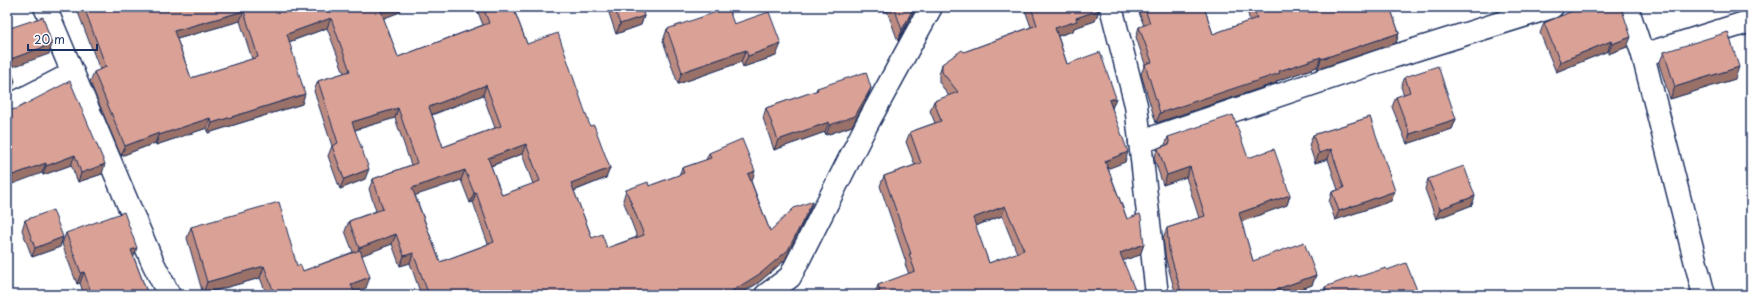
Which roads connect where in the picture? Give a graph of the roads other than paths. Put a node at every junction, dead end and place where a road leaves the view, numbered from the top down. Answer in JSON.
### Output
{"nodes":[{"id":1,"x":45,"y":7,"type":"edge"},
{"id":2,"x":931,"y":7,"type":"edge"},
{"id":3,"x":1111,"y":7,"type":"edge"},
{"id":4,"x":1552,"y":7,"type":"edge"},
{"id":5,"x":1627,"y":7,"type":"edge"},
{"id":6,"x":1751,"y":21,"type":"edge"},
{"id":7,"x":1643,"y":55,"type":"junction"},
{"id":8,"x":73,"y":73,"type":"junction"},
{"id":9,"x":7,"y":107,"type":"edge"},
{"id":10,"x":1140,"y":142,"type":"junction"},
{"id":11,"x":169,"y":295,"type":"edge"},
{"id":12,"x":766,"y":295,"type":"edge"},
{"id":13,"x":1157,"y":295,"type":"edge"},
{"id":14,"x":1704,"y":295,"type":"edge"}],
"edges":[{"from":1,"to":8,"type":"street"},
{"from":2,"to":12,"type":"street"},
{"from":3,"to":10,"type":"street"},
{"from":4,"to":10,"type":"street"},
{"from":5,"to":7,"type":"street"},
{"from":6,"to":7,"type":"street"},
{"from":7,"to":14,"type":"street"},
{"from":8,"to":9,"type":"street"},
{"from":8,"to":11,"type":"street"},
{"from":10,"to":13,"type":"street"}]}
